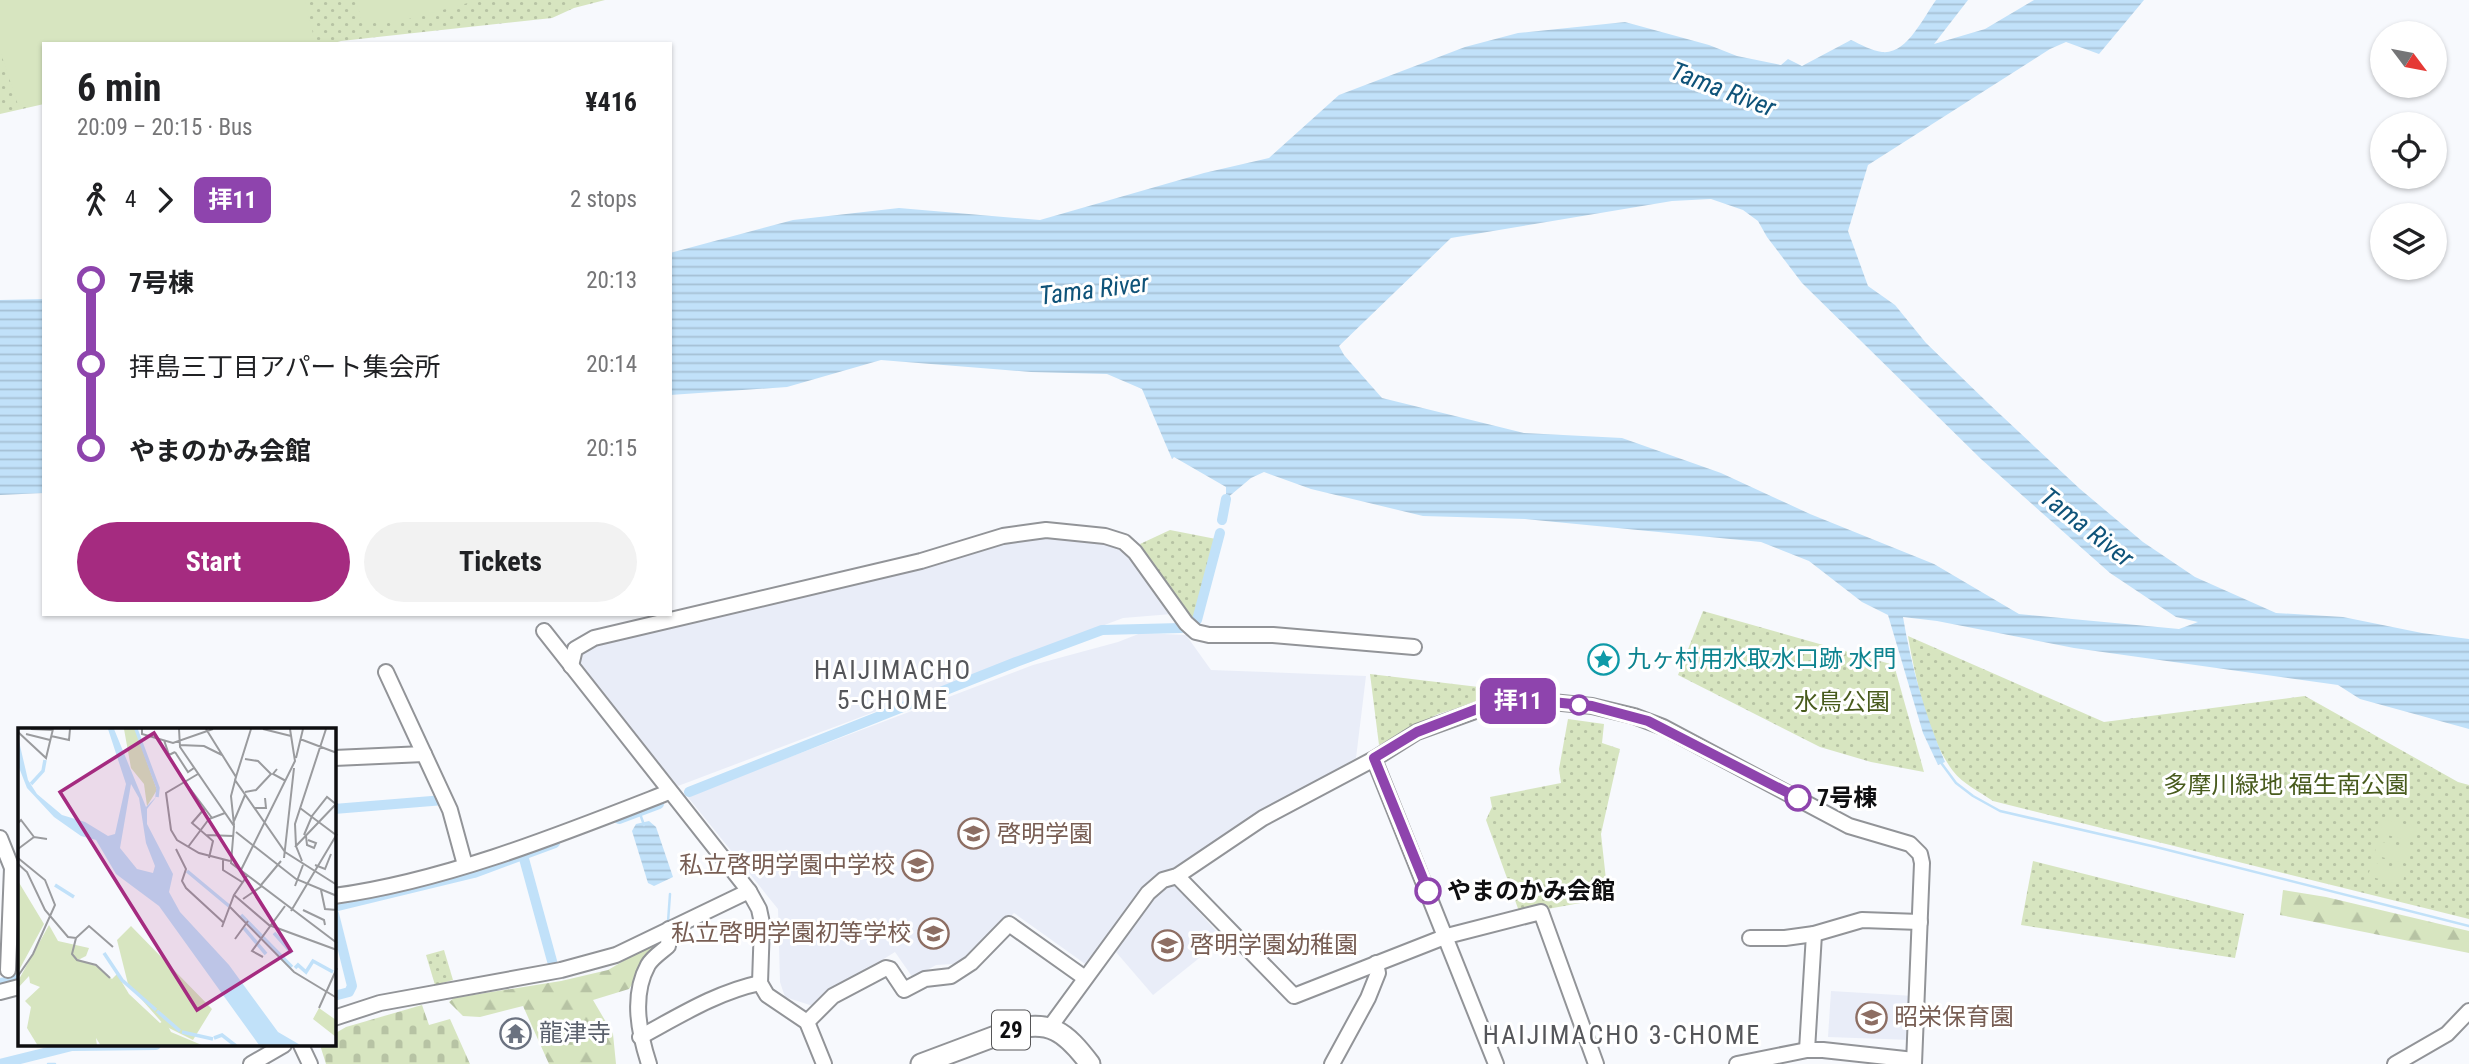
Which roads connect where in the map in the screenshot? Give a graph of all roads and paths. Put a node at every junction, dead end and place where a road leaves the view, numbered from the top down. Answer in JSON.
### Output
{"nodes":[{"id":1,"x":544,"y":631,"type":"dead end"},
{"id":2,"x":1414,"y":648,"type":"dead end"},
{"id":3,"x":570,"y":666,"type":"junction"},
{"id":4,"x":386,"y":672,"type":"dead end"},
{"id":5,"x":424,"y":754,"type":"junction"},
{"id":6,"x":336,"y":758,"type":"edge"},
{"id":7,"x":1374,"y":758,"type":"junction"},
{"id":8,"x":669,"y":792,"type":"junction"},
{"id":9,"x":0,"y":838,"type":"edge"},
{"id":10,"x":465,"y":865,"type":"junction"},
{"id":11,"x":1177,"y":876,"type":"junction"},
{"id":12,"x":749,"y":891,"type":"junction"},
{"id":13,"x":336,"y":896,"type":"edge"},
{"id":14,"x":1920,"y":922,"type":"junction"},
{"id":15,"x":669,"y":929,"type":"junction"},
{"id":16,"x":1814,"y":934,"type":"junction"},
{"id":17,"x":1447,"y":936,"type":"junction"},
{"id":18,"x":1749,"y":938,"type":"dead end"},
{"id":19,"x":1376,"y":963,"type":"junction"},
{"id":20,"x":9,"y":970,"type":"edge"},
{"id":21,"x":1085,"y":978,"type":"junction"},
{"id":22,"x":760,"y":983,"type":"junction"},
{"id":23,"x":18,"y":987,"type":"edge"},
{"id":24,"x":0,"y":992,"type":"edge"},
{"id":25,"x":2469,"y":1011,"type":"edge"},
{"id":26,"x":336,"y":1017,"type":"edge"},
{"id":27,"x":807,"y":1022,"type":"junction"},
{"id":28,"x":1050,"y":1027,"type":"junction"},
{"id":29,"x":640,"y":1037,"type":"junction"},
{"id":30,"x":282,"y":1046,"type":"edge"},
{"id":31,"x":301,"y":1046,"type":"edge"},
{"id":32,"x":1807,"y":1050,"type":"junction"},
{"id":33,"x":1914,"y":1062,"type":"edge"},
{"id":34,"x":251,"y":1064,"type":"edge"},
{"id":35,"x":310,"y":1064,"type":"edge"},
{"id":36,"x":649,"y":1064,"type":"edge"},
{"id":37,"x":824,"y":1064,"type":"edge"},
{"id":38,"x":922,"y":1064,"type":"edge"},
{"id":39,"x":1090,"y":1064,"type":"edge"},
{"id":40,"x":1332,"y":1064,"type":"edge"},
{"id":41,"x":1496,"y":1064,"type":"edge"},
{"id":42,"x":1596,"y":1064,"type":"edge"},
{"id":43,"x":1737,"y":1064,"type":"edge"},
{"id":44,"x":2395,"y":1064,"type":"edge"}],
"edges":[{"from":1,"to":3,"type":"street"},
{"from":2,"to":3,"type":"street"},
{"from":3,"to":8,"type":"street"},
{"from":4,"to":5,"type":"street"},
{"from":5,"to":6,"type":"street"},
{"from":5,"to":10,"type":"street"},
{"from":7,"to":11,"type":"street"},
{"from":7,"to":14,"type":"street"},
{"from":7,"to":17,"type":"street"},
{"from":8,"to":10,"type":"street"},
{"from":8,"to":12,"type":"street"},
{"from":9,"to":20,"type":"street"},
{"from":10,"to":13,"type":"street"},
{"from":11,"to":19,"type":"street"},
{"from":11,"to":21,"type":"street"},
{"from":12,"to":15,"type":"street"},
{"from":12,"to":22,"type":"street"},
{"from":14,"to":16,"type":"street"},
{"from":14,"to":33,"type":"street"},
{"from":15,"to":26,"type":"street"},
{"from":15,"to":29,"type":"street"},
{"from":16,"to":18,"type":"street"},
{"from":16,"to":32,"type":"street"},
{"from":17,"to":19,"type":"street"},
{"from":17,"to":41,"type":"street"},
{"from":17,"to":42,"type":"street"},
{"from":19,"to":40,"type":"street"},
{"from":21,"to":27,"type":"street"},
{"from":21,"to":28,"type":"street"},
{"from":22,"to":27,"type":"street"},
{"from":22,"to":29,"type":"street"},
{"from":23,"to":24,"type":"street"},
{"from":25,"to":44,"type":"street"},
{"from":27,"to":37,"type":"street"},
{"from":28,"to":38,"type":"main road","number":"29"},
{"from":28,"to":39,"type":"main road","number":"29"},
{"from":29,"to":36,"type":"street"},
{"from":30,"to":34,"type":"street"},
{"from":31,"to":35,"type":"street"},
{"from":32,"to":33,"type":"street"},
{"from":32,"to":43,"type":"street"}]}
